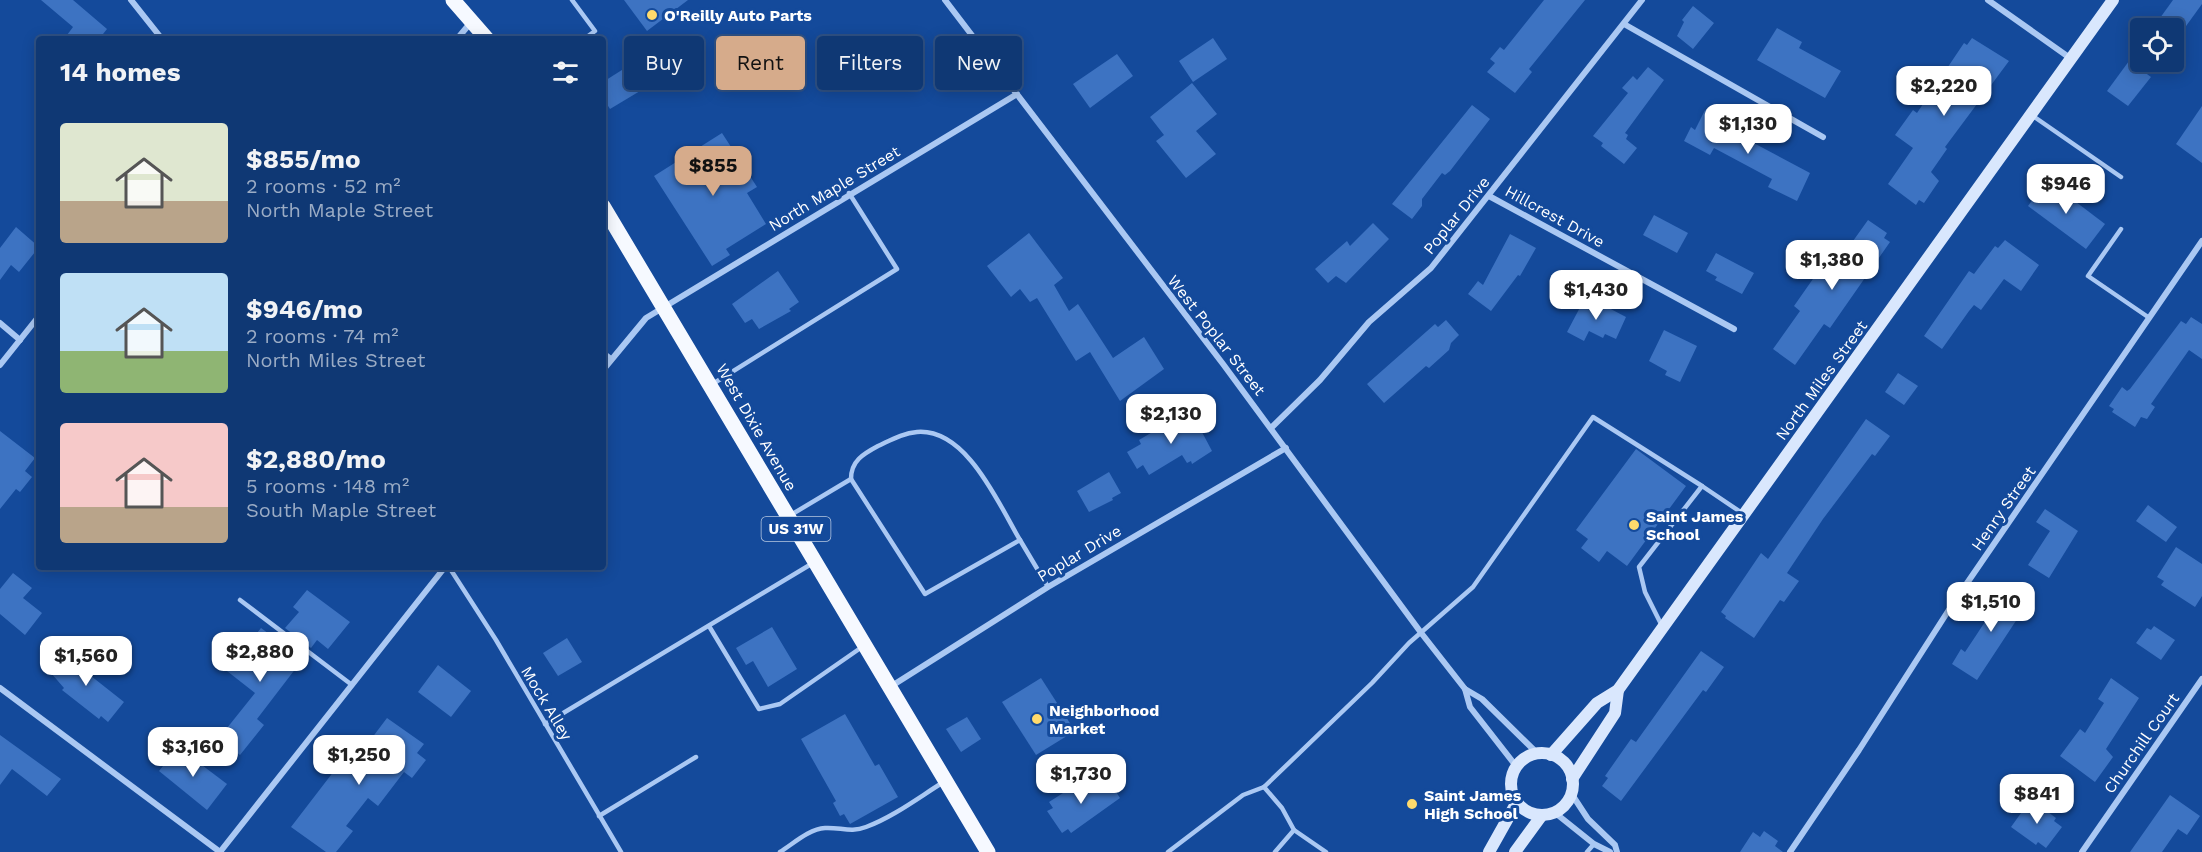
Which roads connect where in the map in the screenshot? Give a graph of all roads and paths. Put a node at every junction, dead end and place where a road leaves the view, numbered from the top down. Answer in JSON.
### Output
{"nodes":[{"id":1,"x":130,"y":0,"type":"edge"},
{"id":2,"x":453,"y":0,"type":"edge"},
{"id":3,"x":572,"y":0,"type":"edge"},
{"id":4,"x":945,"y":0,"type":"edge"},
{"id":5,"x":1642,"y":0,"type":"edge"},
{"id":6,"x":1988,"y":0,"type":"edge"},
{"id":7,"x":2113,"y":0,"type":"edge"},
{"id":8,"x":472,"y":21,"type":"junction"},
{"id":9,"x":1624,"y":24,"type":"junction"},
{"id":10,"x":160,"y":36,"type":"edge"},
{"id":11,"x":460,"y":36,"type":"edge"},
{"id":12,"x":484,"y":36,"type":"edge"},
{"id":13,"x":589,"y":36,"type":"edge"},
{"id":14,"x":2071,"y":59,"type":"junction"},
{"id":15,"x":1017,"y":94,"type":"junction"},
{"id":16,"x":2030,"y":115,"type":"junction"},
{"id":17,"x":1823,"y":137,"type":"dead end"},
{"id":18,"x":2121,"y":177,"type":"dead end"},
{"id":19,"x":849,"y":193,"type":"junction"},
{"id":20,"x":1489,"y":196,"type":"junction"},
{"id":21,"x":606,"y":211,"type":"edge"},
{"id":22,"x":2121,"y":229,"type":"dead end"},
{"id":23,"x":2202,"y":241,"type":"edge"},
{"id":24,"x":665,"y":306,"type":"junction"},
{"id":25,"x":2148,"y":317,"type":"junction"},
{"id":26,"x":36,"y":320,"type":"edge"},
{"id":27,"x":0,"y":323,"type":"edge"},
{"id":28,"x":1734,"y":329,"type":"dead end"},
{"id":29,"x":20,"y":340,"type":"junction"},
{"id":30,"x":606,"y":354,"type":"edge"},
{"id":31,"x":612,"y":359,"type":"junction"},
{"id":32,"x":0,"y":365,"type":"edge"},
{"id":33,"x":606,"y":366,"type":"edge"},
{"id":34,"x":711,"y":385,"type":"junction"},
{"id":35,"x":1271,"y":429,"type":"junction"},
{"id":36,"x":1286,"y":448,"type":"junction"},
{"id":37,"x":850,"y":479,"type":"junction"},
{"id":38,"x":1702,"y":486,"type":"junction"},
{"id":39,"x":1744,"y":515,"type":"junction"},
{"id":40,"x":788,"y":516,"type":"junction"},
{"id":41,"x":1020,"y":540,"type":"junction"},
{"id":42,"x":815,"y":562,"type":"junction"},
{"id":43,"x":445,"y":570,"type":"edge"},
{"id":44,"x":449,"y":570,"type":"edge"},
{"id":45,"x":1048,"y":587,"type":"junction"},
{"id":46,"x":240,"y":600,"type":"dead end"},
{"id":47,"x":709,"y":626,"type":"junction"},
{"id":48,"x":1664,"y":628,"type":"junction"},
{"id":49,"x":1422,"y":634,"type":"junction"},
{"id":50,"x":865,"y":645,"type":"junction"},
{"id":51,"x":2202,"y":679,"type":"edge"},
{"id":52,"x":352,"y":684,"type":"junction"},
{"id":53,"x":889,"y":687,"type":"junction"},
{"id":54,"x":0,"y":688,"type":"edge"},
{"id":55,"x":1465,"y":688,"type":"junction"},
{"id":56,"x":1618,"y":690,"type":"junction"},
{"id":57,"x":545,"y":724,"type":"junction"},
{"id":58,"x":1537,"y":753,"type":"junction"},
{"id":59,"x":1551,"y":754,"type":"junction"},
{"id":60,"x":696,"y":757,"type":"dead end"},
{"id":61,"x":1516,"y":766,"type":"junction"},
{"id":62,"x":1572,"y":779,"type":"junction"},
{"id":63,"x":945,"y":781,"type":"junction"},
{"id":64,"x":1264,"y":787,"type":"junction"},
{"id":65,"x":1571,"y":794,"type":"junction"},
{"id":66,"x":1516,"y":802,"type":"junction"},
{"id":67,"x":1548,"y":814,"type":"junction"},
{"id":68,"x":599,"y":816,"type":"junction"},
{"id":69,"x":1294,"y":830,"type":"junction"},
{"id":70,"x":1594,"y":844,"type":"junction"},
{"id":71,"x":220,"y":852,"type":"edge"},
{"id":72,"x":621,"y":852,"type":"edge"},
{"id":73,"x":780,"y":852,"type":"edge"},
{"id":74,"x":988,"y":852,"type":"edge"},
{"id":75,"x":1168,"y":852,"type":"edge"},
{"id":76,"x":1275,"y":852,"type":"edge"},
{"id":77,"x":1326,"y":852,"type":"edge"},
{"id":78,"x":1489,"y":852,"type":"edge"},
{"id":79,"x":1515,"y":852,"type":"edge"},
{"id":80,"x":1587,"y":852,"type":"edge"},
{"id":81,"x":1610,"y":852,"type":"edge"},
{"id":82,"x":1617,"y":852,"type":"edge"},
{"id":83,"x":1790,"y":852,"type":"edge"},
{"id":84,"x":2082,"y":852,"type":"edge"}],
"edges":[{"from":1,"to":10,"type":"street"},
{"from":2,"to":8,"type":"main road"},
{"from":3,"to":13,"type":"lane"},
{"from":4,"to":15,"type":"street","name":"West Poplar Street"},
{"from":5,"to":9,"type":"street","name":"Poplar Drive"},
{"from":6,"to":14,"type":"street"},
{"from":7,"to":14,"type":"main road","name":"North Miles Street"},
{"from":8,"to":11,"type":"street"},
{"from":8,"to":12,"type":"main road"},
{"from":9,"to":17,"type":"street"},
{"from":9,"to":20,"type":"street","name":"Poplar Drive"},
{"from":14,"to":16,"type":"main road","name":"North Miles Street"},
{"from":15,"to":19,"type":"street","name":"North Maple Street"},
{"from":15,"to":35,"type":"street","name":"West Poplar Street"},
{"from":16,"to":18,"type":"lane"},
{"from":16,"to":39,"type":"main road","name":"North Miles Street"},
{"from":19,"to":24,"type":"street","name":"North Maple Street"},
{"from":19,"to":34,"type":"lane"},
{"from":20,"to":28,"type":"street","name":"Hillcrest Drive"},
{"from":20,"to":35,"type":"street","name":"Poplar Drive"},
{"from":21,"to":24,"type":"main road","name":"West Dixie Avenue","number":"US 31W"},
{"from":22,"to":25,"type":"lane"},
{"from":23,"to":25,"type":"street","name":"Henry Street"},
{"from":24,"to":31,"type":"street","name":"North Maple Street"},
{"from":24,"to":34,"type":"main road","name":"West Dixie Avenue","number":"US 31W"},
{"from":25,"to":83,"type":"street","name":"Henry Street"},
{"from":26,"to":29,"type":"street"},
{"from":27,"to":29,"type":"street"},
{"from":29,"to":32,"type":"street"},
{"from":30,"to":31,"type":"lane"},
{"from":31,"to":33,"type":"street","name":"North Maple Street"},
{"from":34,"to":40,"type":"main road","name":"West Dixie Avenue","number":"US 31W"},
{"from":35,"to":36,"type":"street","name":"West Poplar Street"},
{"from":36,"to":45,"type":"street","name":"Poplar Drive"},
{"from":36,"to":49,"type":"street","name":"West Poplar Street"},
{"from":37,"to":40,"type":"lane"},
{"from":37,"to":41,"type":"lane"},
{"from":37,"to":41,"type":"lane"},
{"from":38,"to":39,"type":"lane"},
{"from":38,"to":48,"type":"lane"},
{"from":38,"to":49,"type":"lane"},
{"from":39,"to":48,"type":"main road","name":"North Miles Street"},
{"from":40,"to":42,"type":"main road","name":"West Dixie Avenue","number":"US 31W"},
{"from":41,"to":45,"type":"lane"},
{"from":42,"to":47,"type":"lane"},
{"from":42,"to":50,"type":"main road","name":"West Dixie Avenue","number":"US 31W"},
{"from":43,"to":52,"type":"street"},
{"from":44,"to":57,"type":"lane","name":"Mock Alley"},
{"from":45,"to":53,"type":"street","name":"Poplar Drive"},
{"from":46,"to":52,"type":"lane"},
{"from":47,"to":50,"type":"lane"},
{"from":47,"to":57,"type":"lane"},
{"from":48,"to":56,"type":"main road","name":"North Miles Street"},
{"from":49,"to":55,"type":"street","name":"West Poplar Street"},
{"from":49,"to":64,"type":"lane"},
{"from":50,"to":53,"type":"main road","name":"West Dixie Avenue","number":"US 31W"},
{"from":51,"to":84,"type":"street","name":"Churchill Court"},
{"from":52,"to":71,"type":"street"},
{"from":53,"to":63,"type":"main road","name":"West Dixie Avenue","number":"US 31W"},
{"from":54,"to":71,"type":"street"},
{"from":55,"to":58,"type":"street","name":"West Poplar Street"},
{"from":55,"to":61,"type":"street","name":"West Poplar Street"},
{"from":56,"to":59,"type":"main road","name":"North Miles Street"},
{"from":56,"to":62,"type":"main road","name":"North Miles Street"},
{"from":57,"to":68,"type":"lane","name":"Mock Alley"},
{"from":58,"to":59,"type":"main road"},
{"from":58,"to":61,"type":"main road"},
{"from":59,"to":62,"type":"main road"},
{"from":60,"to":68,"type":"lane"},
{"from":61,"to":66,"type":"main road"},
{"from":62,"to":65,"type":"main road"},
{"from":63,"to":73,"type":"lane"},
{"from":63,"to":74,"type":"main road","name":"West Dixie Avenue","number":"US 31W"},
{"from":64,"to":69,"type":"lane"},
{"from":64,"to":75,"type":"lane"},
{"from":65,"to":67,"type":"main road"},
{"from":65,"to":82,"type":"street"},
{"from":66,"to":67,"type":"main road"},
{"from":66,"to":78,"type":"main road"},
{"from":67,"to":70,"type":"street"},
{"from":67,"to":79,"type":"main road"},
{"from":68,"to":72,"type":"lane","name":"Mock Alley"},
{"from":69,"to":76,"type":"lane"},
{"from":69,"to":77,"type":"lane"},
{"from":70,"to":80,"type":"lane"},
{"from":70,"to":81,"type":"street"}]}
